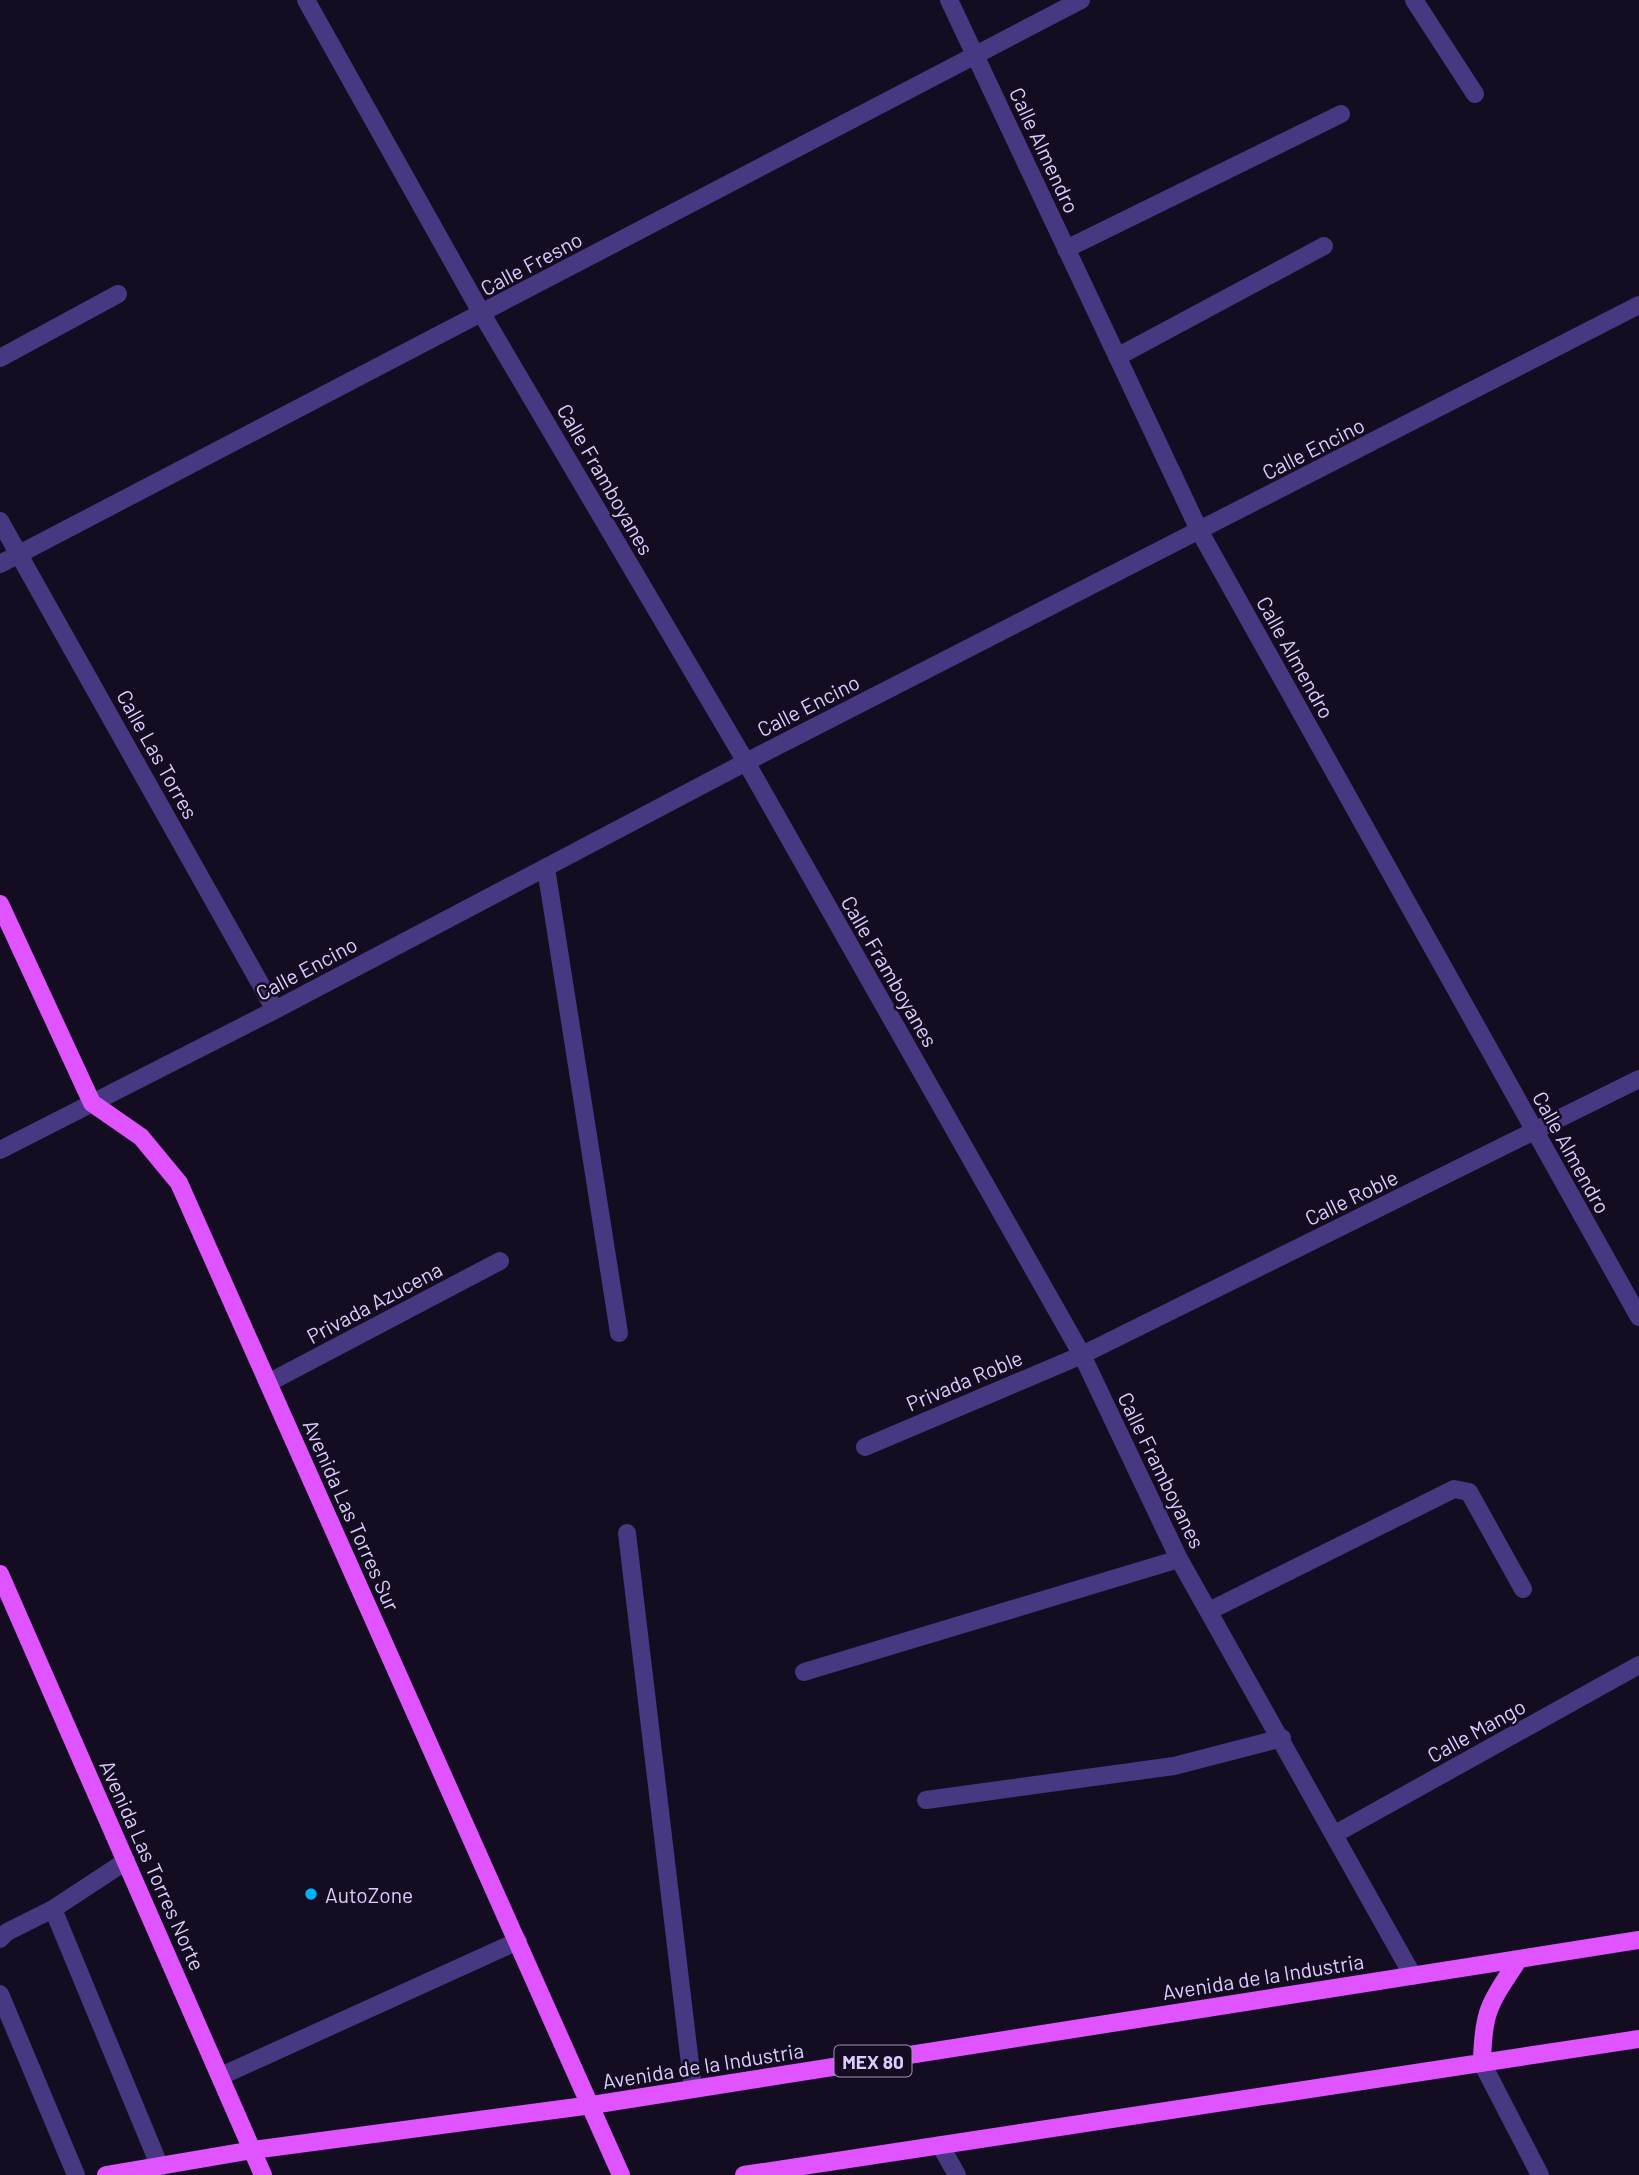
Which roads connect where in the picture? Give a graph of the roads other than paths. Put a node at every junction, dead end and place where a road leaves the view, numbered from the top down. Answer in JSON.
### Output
{"nodes":[{"id":1,"x":306,"y":0,"type":"edge"},
{"id":2,"x":949,"y":0,"type":"edge"},
{"id":3,"x":1081,"y":0,"type":"edge"},
{"id":4,"x":1415,"y":0,"type":"edge"},
{"id":5,"x":975,"y":55,"type":"junction"},
{"id":6,"x":1475,"y":94,"type":"dead end"},
{"id":7,"x":1340,"y":114,"type":"dead end"},
{"id":8,"x":1324,"y":246,"type":"dead end"},
{"id":9,"x":1066,"y":249,"type":"junction"},
{"id":10,"x":118,"y":294,"type":"dead end"},
{"id":11,"x":1639,"y":305,"type":"edge"},
{"id":12,"x":482,"y":314,"type":"junction"},
{"id":13,"x":1117,"y":357,"type":"junction"},
{"id":14,"x":0,"y":358,"type":"edge"},
{"id":15,"x":0,"y":521,"type":"edge"},
{"id":16,"x":1200,"y":532,"type":"junction"},
{"id":17,"x":19,"y":554,"type":"junction"},
{"id":18,"x":0,"y":564,"type":"edge"},
{"id":19,"x":746,"y":762,"type":"junction"},
{"id":20,"x":545,"y":868,"type":"junction"},
{"id":21,"x":0,"y":904,"type":"edge"},
{"id":22,"x":275,"y":1010,"type":"junction"},
{"id":23,"x":1639,"y":1079,"type":"edge"},
{"id":24,"x":92,"y":1104,"type":"junction"},
{"id":25,"x":1535,"y":1132,"type":"junction"},
{"id":26,"x":0,"y":1150,"type":"edge"},
{"id":27,"x":500,"y":1261,"type":"dead end"},
{"id":28,"x":1639,"y":1317,"type":"edge"},
{"id":29,"x":619,"y":1334,"type":"dead end"},
{"id":30,"x":1082,"y":1355,"type":"junction"},
{"id":31,"x":268,"y":1383,"type":"junction"},
{"id":32,"x":865,"y":1447,"type":"dead end"},
{"id":33,"x":627,"y":1533,"type":"dead end"},
{"id":34,"x":1179,"y":1559,"type":"junction"},
{"id":35,"x":0,"y":1574,"type":"edge"},
{"id":36,"x":1523,"y":1588,"type":"dead end"},
{"id":37,"x":1209,"y":1611,"type":"junction"},
{"id":38,"x":1639,"y":1665,"type":"edge"},
{"id":39,"x":804,"y":1672,"type":"dead end"},
{"id":40,"x":1282,"y":1738,"type":"junction"},
{"id":41,"x":926,"y":1800,"type":"dead end"},
{"id":42,"x":1335,"y":1834,"type":"junction"},
{"id":43,"x":126,"y":1861,"type":"junction"},
{"id":44,"x":54,"y":1909,"type":"junction"},
{"id":45,"x":0,"y":1939,"type":"edge"},
{"id":46,"x":1639,"y":1940,"type":"edge"},
{"id":47,"x":518,"y":1941,"type":"junction"},
{"id":48,"x":1519,"y":1959,"type":"junction"},
{"id":49,"x":1413,"y":1976,"type":"junction"},
{"id":50,"x":0,"y":1994,"type":"edge"},
{"id":51,"x":1639,"y":2039,"type":"edge"},
{"id":52,"x":1482,"y":2063,"type":"junction"},
{"id":53,"x":221,"y":2076,"type":"junction"},
{"id":54,"x":693,"y":2089,"type":"junction"},
{"id":55,"x":592,"y":2105,"type":"junction"},
{"id":56,"x":940,"y":2145,"type":"junction"},
{"id":57,"x":253,"y":2150,"type":"junction"},
{"id":58,"x":160,"y":2167,"type":"junction"},
{"id":59,"x":789,"y":2172,"type":"edge"},
{"id":60,"x":76,"y":2175,"type":"edge"},
{"id":61,"x":106,"y":2175,"type":"edge"},
{"id":62,"x":263,"y":2175,"type":"edge"},
{"id":63,"x":621,"y":2175,"type":"edge"},
{"id":64,"x":744,"y":2175,"type":"edge"},
{"id":65,"x":957,"y":2175,"type":"edge"},
{"id":66,"x":1540,"y":2175,"type":"edge"}],
"edges":[{"from":1,"to":12,"type":"street","name":"Calle Framboyanes"},
{"from":2,"to":5,"type":"street","name":"Calle Almendro"},
{"from":3,"to":5,"type":"street","name":"Calle Fresno"},
{"from":4,"to":6,"type":"street"},
{"from":5,"to":9,"type":"street","name":"Calle Almendro"},
{"from":5,"to":12,"type":"street","name":"Calle Fresno"},
{"from":7,"to":9,"type":"street"},
{"from":8,"to":13,"type":"street"},
{"from":9,"to":13,"type":"street","name":"Calle Almendro"},
{"from":10,"to":14,"type":"street"},
{"from":11,"to":16,"type":"street","name":"Calle Encino"},
{"from":12,"to":17,"type":"street","name":"Calle Fresno"},
{"from":12,"to":19,"type":"street","name":"Calle Framboyanes"},
{"from":13,"to":16,"type":"street","name":"Calle Almendro"},
{"from":15,"to":17,"type":"street","name":"Calle Las Torres"},
{"from":16,"to":19,"type":"street","name":"Calle Encino"},
{"from":16,"to":25,"type":"street","name":"Calle Almendro"},
{"from":17,"to":18,"type":"street","name":"Calle Fresno"},
{"from":17,"to":22,"type":"street","name":"Calle Las Torres"},
{"from":19,"to":20,"type":"street","name":"Calle Encino"},
{"from":19,"to":30,"type":"street","name":"Calle Framboyanes"},
{"from":20,"to":22,"type":"street","name":"Calle Encino"},
{"from":20,"to":29,"type":"street"},
{"from":21,"to":24,"type":"main road"},
{"from":22,"to":24,"type":"street","name":"Calle Encino"},
{"from":23,"to":25,"type":"street","name":"Calle Roble"},
{"from":24,"to":26,"type":"street","name":"Calle Encino"},
{"from":24,"to":31,"type":"main road","name":"Avenida Las Torres Sur"},
{"from":25,"to":28,"type":"street","name":"Calle Almendro"},
{"from":25,"to":30,"type":"street","name":"Calle Roble"},
{"from":27,"to":31,"type":"street","name":"Privada Azucena"},
{"from":30,"to":32,"type":"street","name":"Privada Roble"},
{"from":30,"to":34,"type":"street","name":"Calle Framboyanes"},
{"from":31,"to":47,"type":"main road","name":"Avenida Las Torres Sur"},
{"from":33,"to":54,"type":"street"},
{"from":34,"to":37,"type":"street","name":"Calle Framboyanes"},
{"from":34,"to":39,"type":"street"},
{"from":35,"to":43,"type":"main road","name":"Avenida Las Torres Norte"},
{"from":36,"to":37,"type":"street"},
{"from":37,"to":40,"type":"street","name":"Calle Framboyanes"},
{"from":38,"to":42,"type":"street","name":"Calle Mango"},
{"from":40,"to":41,"type":"street"},
{"from":40,"to":42,"type":"street","name":"Calle Framboyanes"},
{"from":42,"to":49,"type":"street","name":"Calle Framboyanes"},
{"from":43,"to":44,"type":"street"},
{"from":43,"to":53,"type":"main road","name":"Avenida Las Torres Norte"},
{"from":44,"to":45,"type":"street"},
{"from":44,"to":58,"type":"street"},
{"from":46,"to":48,"type":"main road","name":"Avenida de la Industria","number":"MEX 80"},
{"from":47,"to":53,"type":"street"},
{"from":47,"to":55,"type":"main road","name":"Avenida Las Torres Sur"},
{"from":48,"to":49,"type":"main road","name":"Avenida de la Industria","number":"MEX 80"},
{"from":48,"to":52,"type":"main road"},
{"from":49,"to":54,"type":"main road","name":"Avenida de la Industria","number":"MEX 80"},
{"from":50,"to":60,"type":"street"},
{"from":51,"to":52,"type":"main road"},
{"from":52,"to":56,"type":"main road"},
{"from":52,"to":66,"type":"street"},
{"from":53,"to":57,"type":"main road","name":"Avenida Las Torres Norte"},
{"from":54,"to":55,"type":"main road","name":"Avenida de la Industria","number":"MEX 80"},
{"from":55,"to":57,"type":"main road","name":"Avenida de la Industria","number":"MEX 80"},
{"from":55,"to":63,"type":"main road","name":"Avenida Las Torres Sur"},
{"from":56,"to":59,"type":"main road"},
{"from":56,"to":65,"type":"street"},
{"from":57,"to":58,"type":"main road","name":"Avenida de la Industria","number":"MEX 80"},
{"from":57,"to":62,"type":"main road","name":"Avenida Las Torres Norte"},
{"from":58,"to":61,"type":"main road","name":"Avenida de la Industria","number":"MEX 80"},
{"from":59,"to":64,"type":"main road"}]}
